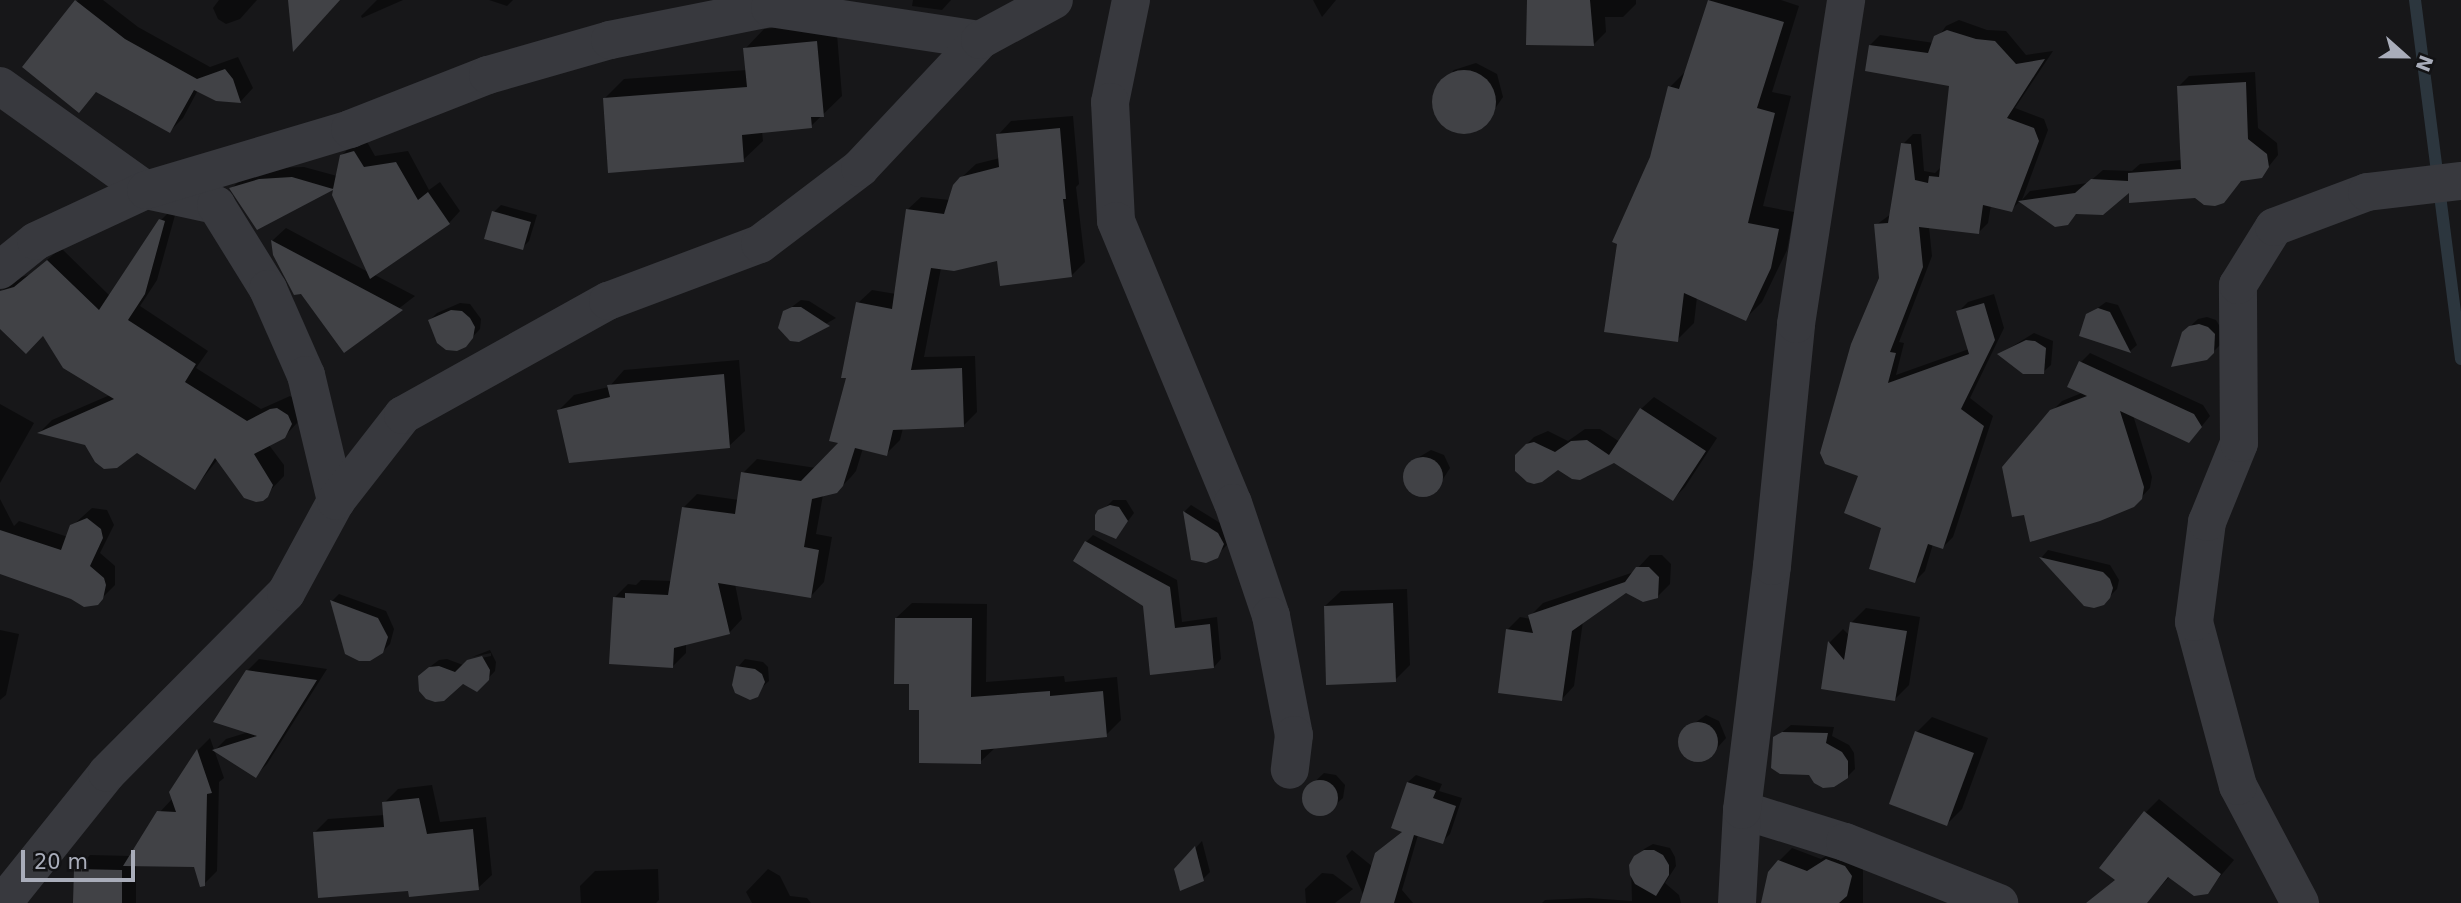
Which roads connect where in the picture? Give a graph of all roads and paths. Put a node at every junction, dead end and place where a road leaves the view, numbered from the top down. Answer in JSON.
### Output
{"nodes":[{"id":1,"x":1054,"y":0,"type":"edge"},
{"id":2,"x":1131,"y":0,"type":"edge"},
{"id":3,"x":1846,"y":0,"type":"edge"},
{"id":4,"x":980,"y":40,"type":"junction"},
{"id":5,"x":0,"y":86,"type":"edge"},
{"id":6,"x":2461,"y":181,"type":"edge"},
{"id":7,"x":146,"y":190,"type":"junction"},
{"id":8,"x":0,"y":270,"type":"edge"},
{"id":9,"x":336,"y":501,"type":"junction"},
{"id":10,"x":1290,"y":770,"type":"dead end"},
{"id":11,"x":1742,"y":810,"type":"junction"},
{"id":12,"x":3,"y":903,"type":"edge"},
{"id":13,"x":1737,"y":903,"type":"edge"},
{"id":14,"x":1998,"y":903,"type":"edge"},
{"id":15,"x":2300,"y":903,"type":"edge"}],
"edges":[{"from":1,"to":4,"type":"street"},
{"from":2,"to":10,"type":"street"},
{"from":3,"to":11,"type":"street"},
{"from":4,"to":7,"type":"street"},
{"from":4,"to":9,"type":"street"},
{"from":5,"to":7,"type":"street"},
{"from":6,"to":15,"type":"street"},
{"from":7,"to":8,"type":"street"},
{"from":7,"to":9,"type":"street"},
{"from":9,"to":12,"type":"street"},
{"from":11,"to":13,"type":"street"},
{"from":11,"to":14,"type":"street"}]}
